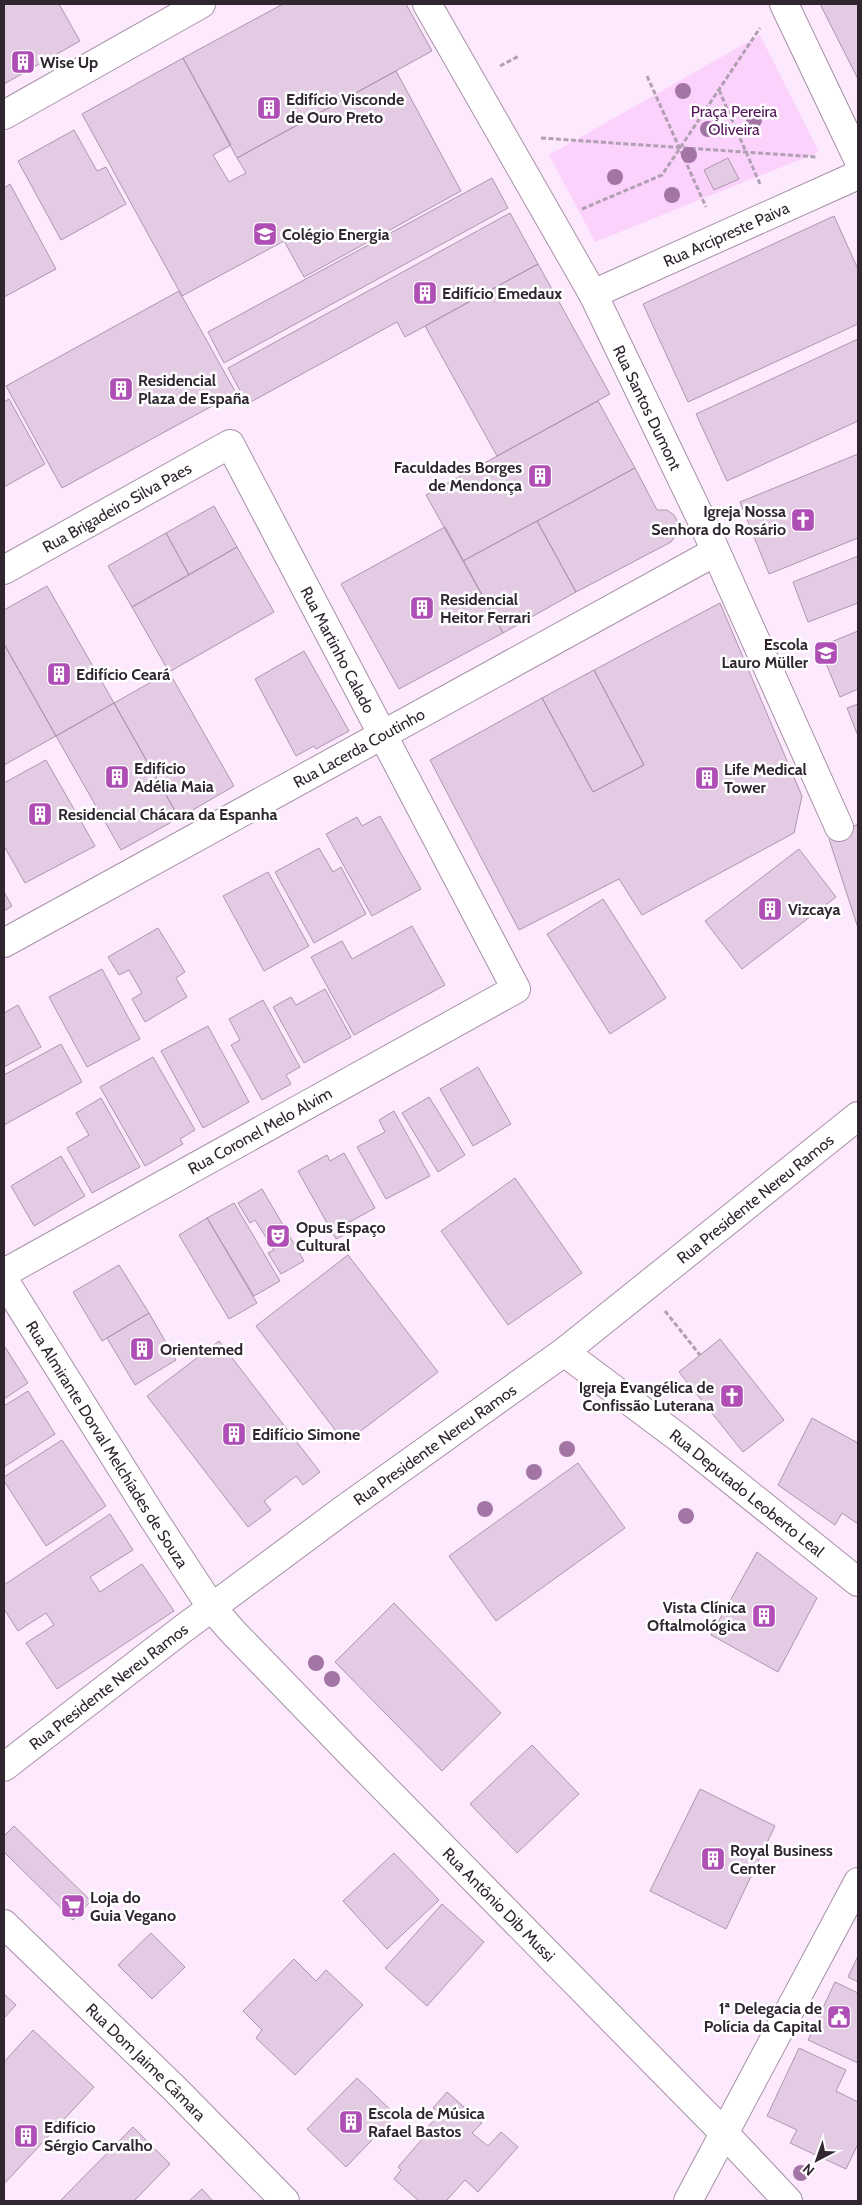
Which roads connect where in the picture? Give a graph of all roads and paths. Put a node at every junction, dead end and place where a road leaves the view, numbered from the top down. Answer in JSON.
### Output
{"nodes":[{"id":1,"x":201,"y":4,"type":"edge"},
{"id":2,"x":427,"y":4,"type":"edge"},
{"id":3,"x":784,"y":4,"type":"edge"},
{"id":4,"x":755,"y":35,"type":"dead end"},
{"id":5,"x":519,"y":56,"type":"dead end"},
{"id":6,"x":494,"y":69,"type":"dead end"},
{"id":7,"x":646,"y":76,"type":"dead end"},
{"id":8,"x":718,"y":90,"type":"junction"},
{"id":9,"x":4,"y":115,"type":"edge"},
{"id":10,"x":533,"y":138,"type":"dead end"},
{"id":11,"x":679,"y":148,"type":"junction"},
{"id":12,"x":746,"y":152,"type":"junction"},
{"id":13,"x":824,"y":157,"type":"dead end"},
{"id":14,"x":858,"y":159,"type":"edge"},
{"id":15,"x":858,"y":176,"type":"edge"},
{"id":16,"x":762,"y":189,"type":"dead end"},
{"id":17,"x":576,"y":212,"type":"dead end"},
{"id":18,"x":708,"y":213,"type":"dead end"},
{"id":19,"x":593,"y":294,"type":"junction"},
{"id":20,"x":230,"y":444,"type":"joint"},
{"id":21,"x":715,"y":552,"type":"junction"},
{"id":22,"x":4,"y":570,"type":"edge"},
{"id":23,"x":382,"y":734,"type":"junction"},
{"id":24,"x":839,"y":827,"type":"dead end"},
{"id":25,"x":4,"y":943,"type":"edge"},
{"id":26,"x":516,"y":989,"type":"joint"},
{"id":27,"x":858,"y":1116,"type":"edge"},
{"id":28,"x":4,"y":1273,"type":"edge"},
{"id":29,"x":4,"y":1280,"type":"edge"},
{"id":30,"x":661,"y":1306,"type":"dead end"},
{"id":31,"x":564,"y":1352,"type":"junction"},
{"id":32,"x":700,"y":1355,"type":"dead end"},
{"id":33,"x":858,"y":1582,"type":"edge"},
{"id":34,"x":212,"y":1608,"type":"junction"},
{"id":35,"x":4,"y":1767,"type":"edge"},
{"id":36,"x":858,"y":1882,"type":"edge"},
{"id":37,"x":4,"y":1924,"type":"edge"},
{"id":38,"x":724,"y":2133,"type":"junction"},
{"id":39,"x":285,"y":2201,"type":"edge"},
{"id":40,"x":688,"y":2201,"type":"edge"},
{"id":41,"x":788,"y":2201,"type":"edge"}],
"edges":[{"from":1,"to":9,"type":"street"},
{"from":2,"to":19,"type":"street","name":"Rua Santos Dumont"},
{"from":3,"to":14,"type":"street"},
{"from":4,"to":8,"type":"path"},
{"from":5,"to":6,"type":"path"},
{"from":7,"to":11,"type":"path"},
{"from":8,"to":11,"type":"path"},
{"from":8,"to":12,"type":"path"},
{"from":10,"to":11,"type":"path"},
{"from":11,"to":12,"type":"path"},
{"from":11,"to":17,"type":"path"},
{"from":11,"to":18,"type":"path"},
{"from":12,"to":13,"type":"path"},
{"from":12,"to":16,"type":"path"},
{"from":15,"to":19,"type":"street","name":"Rua Arcipreste Paiva"},
{"from":19,"to":21,"type":"street","name":"Rua Santos Dumont"},
{"from":20,"to":22,"type":"street","name":"Rua Brigadeiro Silva Paes"},
{"from":20,"to":23,"type":"street","name":"Rua Martinho Calado"},
{"from":21,"to":23,"type":"street","name":"Rua Lacerda Coutinho"},
{"from":21,"to":24,"type":"street","name":"Rua Santos Dumont"},
{"from":23,"to":25,"type":"street","name":"Rua Lacerda Coutinho"},
{"from":23,"to":26,"type":"street","name":"Rua Martinho Calado"},
{"from":26,"to":28,"type":"street","name":"Rua Coronel Melo Alvim"},
{"from":27,"to":31,"type":"street","name":"Rua Presidente Nereu Ramos"},
{"from":29,"to":34,"type":"street","name":"Rua Almirante Dorval Melchíades de Souza"},
{"from":30,"to":32,"type":"path"},
{"from":31,"to":33,"type":"street","name":"Rua Deputado Leoberto Leal"},
{"from":31,"to":34,"type":"street","name":"Rua Presidente Nereu Ramos"},
{"from":34,"to":35,"type":"street","name":"Rua Presidente Nereu Ramos"},
{"from":34,"to":38,"type":"street","name":"Rua Antônio Dib Mussi"},
{"from":36,"to":38,"type":"street"},
{"from":37,"to":39,"type":"street","name":"Rua Dom Jaime Câmara"},
{"from":38,"to":40,"type":"street"},
{"from":38,"to":41,"type":"street","name":"Rua Antônio Dib Mussi"}]}
